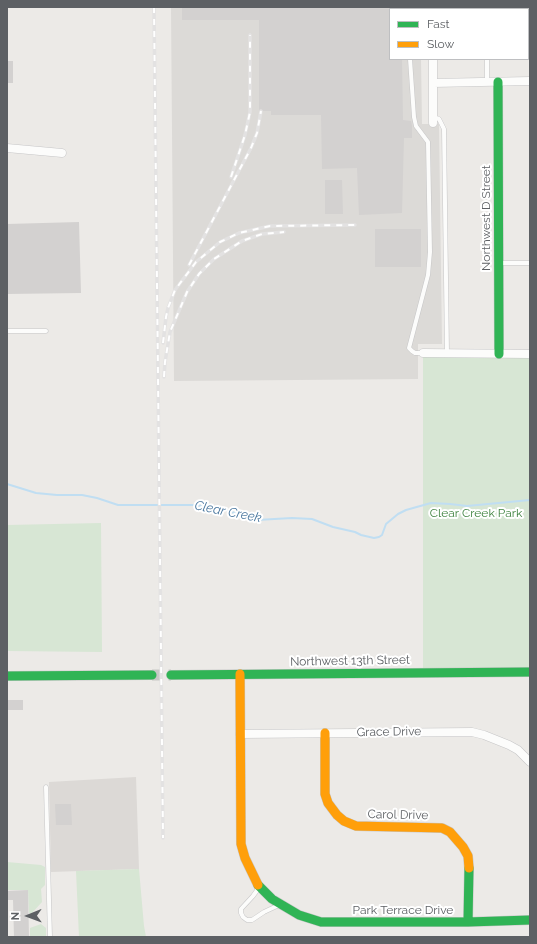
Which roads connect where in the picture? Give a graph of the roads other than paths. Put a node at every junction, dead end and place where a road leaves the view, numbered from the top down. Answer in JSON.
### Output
{"nodes":[{"id":1,"x":410,"y":60,"type":"edge"},
{"id":2,"x":432,"y":60,"type":"edge"},
{"id":3,"x":486,"y":60,"type":"edge"},
{"id":4,"x":530,"y":81,"type":"edge"},
{"id":5,"x":487,"y":82,"type":"junction"},
{"id":6,"x":498,"y":82,"type":"junction"},
{"id":7,"x":433,"y":83,"type":"junction"},
{"id":8,"x":433,"y":120,"type":"joint"},
{"id":9,"x":7,"y":148,"type":"edge"},
{"id":10,"x":62,"y":153,"type":"dead end"},
{"id":11,"x":498,"y":263,"type":"junction"},
{"id":12,"x":530,"y":263,"type":"edge"},
{"id":13,"x":7,"y":331,"type":"edge"},
{"id":14,"x":46,"y":331,"type":"dead end"},
{"id":15,"x":423,"y":353,"type":"joint"},
{"id":16,"x":447,"y":353,"type":"junction"},
{"id":17,"x":498,"y":354,"type":"junction"},
{"id":18,"x":530,"y":354,"type":"edge"},
{"id":19,"x":530,"y":672,"type":"edge"},
{"id":20,"x":240,"y":674,"type":"junction"},
{"id":21,"x":152,"y":675,"type":"tunnel mouth"},
{"id":22,"x":171,"y":675,"type":"tunnel mouth"},
{"id":23,"x":7,"y":676,"type":"edge"},
{"id":24,"x":324,"y":733,"type":"junction"},
{"id":25,"x":240,"y":734,"type":"junction"},
{"id":26,"x":528,"y":757,"type":"edge"},
{"id":27,"x":46,"y":787,"type":"dead end"},
{"id":28,"x":259,"y":887,"type":"junction"},
{"id":29,"x":280,"y":905,"type":"junction"},
{"id":30,"x":530,"y":920,"type":"edge"},
{"id":31,"x":468,"y":922,"type":"junction"},
{"id":32,"x":50,"y":937,"type":"edge"}],
"edges":[{"from":1,"to":15,"type":"lane"},
{"from":2,"to":7,"type":"street"},
{"from":3,"to":5,"type":"lane"},
{"from":4,"to":6,"type":"street"},
{"from":5,"to":6,"type":"street"},
{"from":5,"to":7,"type":"street"},
{"from":6,"to":11,"type":"street","name":"Northwest D Street"},
{"from":7,"to":8,"type":"street"},
{"from":8,"to":16,"type":"lane"},
{"from":9,"to":10,"type":"street"},
{"from":11,"to":12,"type":"lane"},
{"from":11,"to":17,"type":"street","name":"Northwest D Street"},
{"from":13,"to":14,"type":"lane"},
{"from":15,"to":16,"type":"street"},
{"from":16,"to":17,"type":"street"},
{"from":17,"to":18,"type":"street"},
{"from":19,"to":20,"type":"street","name":"Northwest 13th Street"},
{"from":20,"to":22,"type":"street","name":"Northwest 13th Street"},
{"from":20,"to":25,"type":"street","name":"Park Terrace Drive"},
{"from":21,"to":23,"type":"street"},
{"from":24,"to":25,"type":"street","name":"Grace Drive"},
{"from":24,"to":26,"type":"street","name":"Grace Drive"},
{"from":24,"to":31,"type":"street","name":"Carol Drive"},
{"from":25,"to":28,"type":"street","name":"Park Terrace Drive"},
{"from":27,"to":32,"type":"lane"},
{"from":28,"to":29,"type":"street","name":"Park Terrace Drive"},
{"from":28,"to":29,"type":"lane"},
{"from":29,"to":31,"type":"street","name":"Park Terrace Drive"},
{"from":30,"to":31,"type":"street","name":"Park Terrace Drive"}]}
